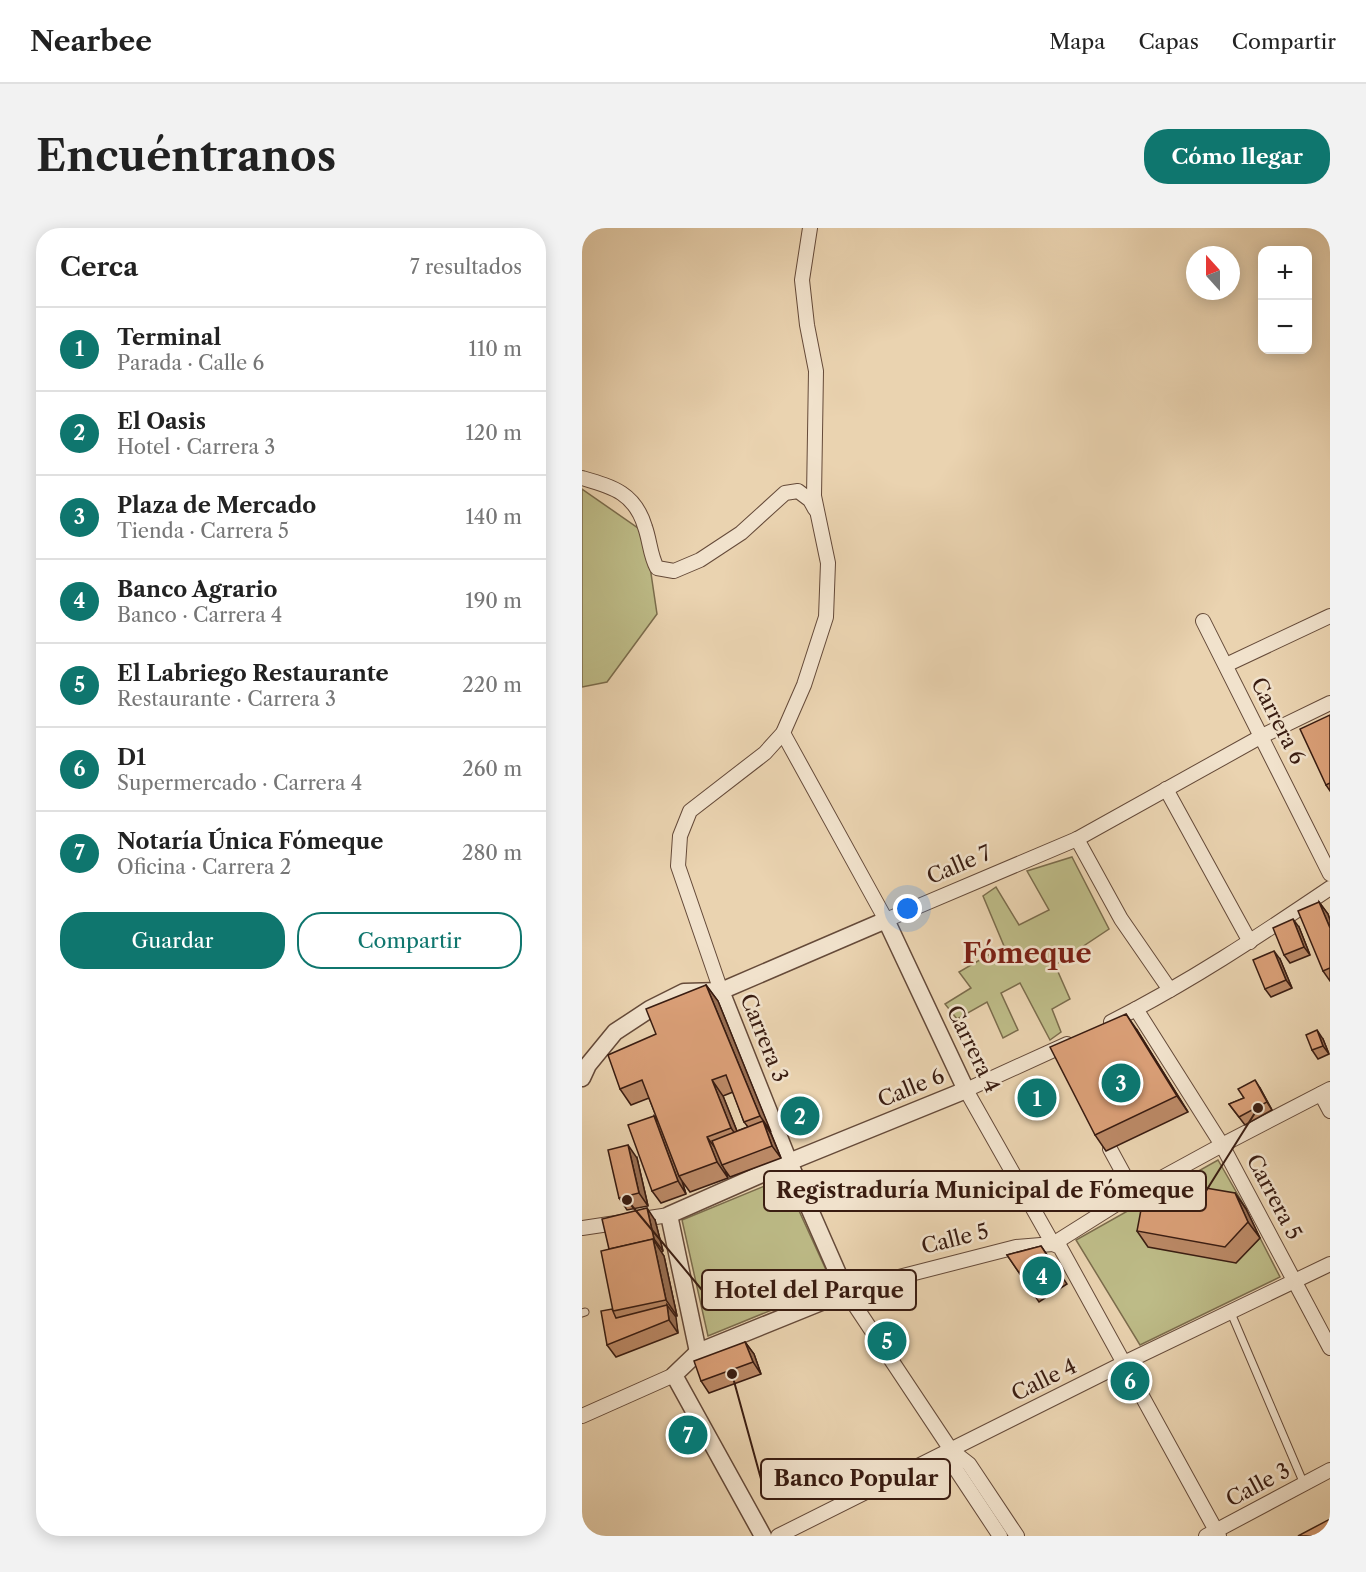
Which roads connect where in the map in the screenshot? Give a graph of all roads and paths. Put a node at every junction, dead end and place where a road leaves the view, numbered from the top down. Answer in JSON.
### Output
{"nodes":[{"id":1,"x":810,"y":228,"type":"edge"},
{"id":2,"x":582,"y":478,"type":"edge"},
{"id":3,"x":819,"y":516,"type":"junction"},
{"id":4,"x":1330,"y":616,"type":"edge"},
{"id":5,"x":1203,"y":621,"type":"dead end"},
{"id":6,"x":1226,"y":665,"type":"junction"},
{"id":7,"x":1330,"y":703,"type":"edge"},
{"id":8,"x":783,"y":733,"type":"junction"},
{"id":9,"x":1262,"y":736,"type":"junction"},
{"id":10,"x":1166,"y":789,"type":"junction"},
{"id":11,"x":1077,"y":839,"type":"junction"},
{"id":12,"x":1330,"y":874,"type":"edge"},
{"id":13,"x":1330,"y":888,"type":"edge"},
{"id":14,"x":886,"y":920,"type":"junction"},
{"id":15,"x":1250,"y":942,"type":"junction"},
{"id":16,"x":1170,"y":990,"type":"junction"},
{"id":17,"x":721,"y":991,"type":"junction"},
{"id":18,"x":1136,"y":1009,"type":"junction"},
{"id":19,"x":582,"y":1078,"type":"edge"},
{"id":20,"x":966,"y":1090,"type":"junction"},
{"id":21,"x":1326,"y":1092,"type":"edge"},
{"id":22,"x":1330,"y":1111,"type":"edge"},
{"id":23,"x":1222,"y":1145,"type":"junction"},
{"id":24,"x":1110,"y":1149,"type":"dead end"},
{"id":25,"x":789,"y":1162,"type":"junction"},
{"id":26,"x":1134,"y":1193,"type":"junction"},
{"id":27,"x":669,"y":1215,"type":"junction"},
{"id":28,"x":582,"y":1228,"type":"edge"},
{"id":29,"x":1053,"y":1244,"type":"junction"},
{"id":30,"x":1330,"y":1264,"type":"edge"},
{"id":31,"x":1296,"y":1281,"type":"junction"},
{"id":32,"x":846,"y":1292,"type":"junction"},
{"id":33,"x":1231,"y":1312,"type":"junction"},
{"id":34,"x":1330,"y":1348,"type":"edge"},
{"id":35,"x":698,"y":1352,"type":"junction"},
{"id":36,"x":1124,"y":1364,"type":"junction"},
{"id":37,"x":674,"y":1375,"type":"junction"},
{"id":38,"x":582,"y":1416,"type":"edge"},
{"id":39,"x":951,"y":1450,"type":"junction"},
{"id":40,"x":1330,"y":1470,"type":"edge"},
{"id":41,"x":1304,"y":1484,"type":"junction"},
{"id":42,"x":1214,"y":1534,"type":"edge"},
{"id":43,"x":763,"y":1536,"type":"edge"},
{"id":44,"x":778,"y":1536,"type":"edge"},
{"id":45,"x":999,"y":1536,"type":"edge"},
{"id":46,"x":1017,"y":1536,"type":"edge"}],
"edges":[{"from":1,"to":3,"type":"street"},
{"from":2,"to":3,"type":"street"},
{"from":3,"to":8,"type":"street"},
{"from":4,"to":6,"type":"street"},
{"from":5,"to":6,"type":"street","name":"Carrera 6"},
{"from":6,"to":9,"type":"street","name":"Carrera 6"},
{"from":7,"to":9,"type":"street","name":"Calle 7"},
{"from":8,"to":14,"type":"street","name":"Carrera 4"},
{"from":8,"to":17,"type":"street"},
{"from":9,"to":10,"type":"street","name":"Calle 7"},
{"from":9,"to":12,"type":"street","name":"Carrera 6"},
{"from":10,"to":11,"type":"street","name":"Calle 7"},
{"from":10,"to":15,"type":"street"},
{"from":11,"to":14,"type":"street","name":"Calle 7"},
{"from":11,"to":16,"type":"street"},
{"from":13,"to":15,"type":"street","name":"Calle 6"},
{"from":14,"to":17,"type":"street","name":"Calle 7"},
{"from":14,"to":20,"type":"street","name":"Carrera 4"},
{"from":15,"to":16,"type":"street","name":"Calle 6"},
{"from":16,"to":18,"type":"street","name":"Calle 6"},
{"from":17,"to":19,"type":"street","name":"Calle 7"},
{"from":17,"to":25,"type":"street","name":"Carrera 3"},
{"from":18,"to":20,"type":"street","name":"Calle 6"},
{"from":18,"to":23,"type":"street","name":"Carrera 5"},
{"from":20,"to":25,"type":"street","name":"Calle 6"},
{"from":20,"to":29,"type":"street","name":"Carrera 4"},
{"from":21,"to":22,"type":"street"},
{"from":21,"to":23,"type":"street","name":"Calle 5"},
{"from":23,"to":26,"type":"street","name":"Calle 5"},
{"from":23,"to":31,"type":"street","name":"Carrera 5"},
{"from":24,"to":26,"type":"street"},
{"from":25,"to":27,"type":"street","name":"Calle 6"},
{"from":25,"to":32,"type":"street","name":"Carrera 3"},
{"from":26,"to":29,"type":"street","name":"Calle 5"},
{"from":27,"to":28,"type":"street","name":"Calle 6"},
{"from":27,"to":35,"type":"street"},
{"from":29,"to":32,"type":"street","name":"Calle 5"},
{"from":29,"to":36,"type":"street","name":"Carrera 4"},
{"from":30,"to":31,"type":"street","name":"Calle 4"},
{"from":31,"to":33,"type":"street","name":"Calle 4"},
{"from":31,"to":34,"type":"street","name":"Carrera 5"},
{"from":32,"to":35,"type":"street","name":"Calle 5"},
{"from":32,"to":39,"type":"street","name":"Carrera 3"},
{"from":33,"to":36,"type":"street","name":"Calle 4"},
{"from":33,"to":41,"type":"lane"},
{"from":35,"to":37,"type":"street","name":"Calle 5"},
{"from":36,"to":39,"type":"street","name":"Calle 4"},
{"from":36,"to":42,"type":"street","name":"Carrera 4"},
{"from":37,"to":38,"type":"street","name":"Calle 5"},
{"from":37,"to":43,"type":"street"},
{"from":39,"to":44,"type":"street","name":"Calle 4"},
{"from":39,"to":45,"type":"street","name":"Carrera 3"},
{"from":39,"to":46,"type":"street","name":"Carrera 3"},
{"from":40,"to":41,"type":"street","name":"Calle 3"},
{"from":41,"to":42,"type":"street","name":"Calle 3"}]}
